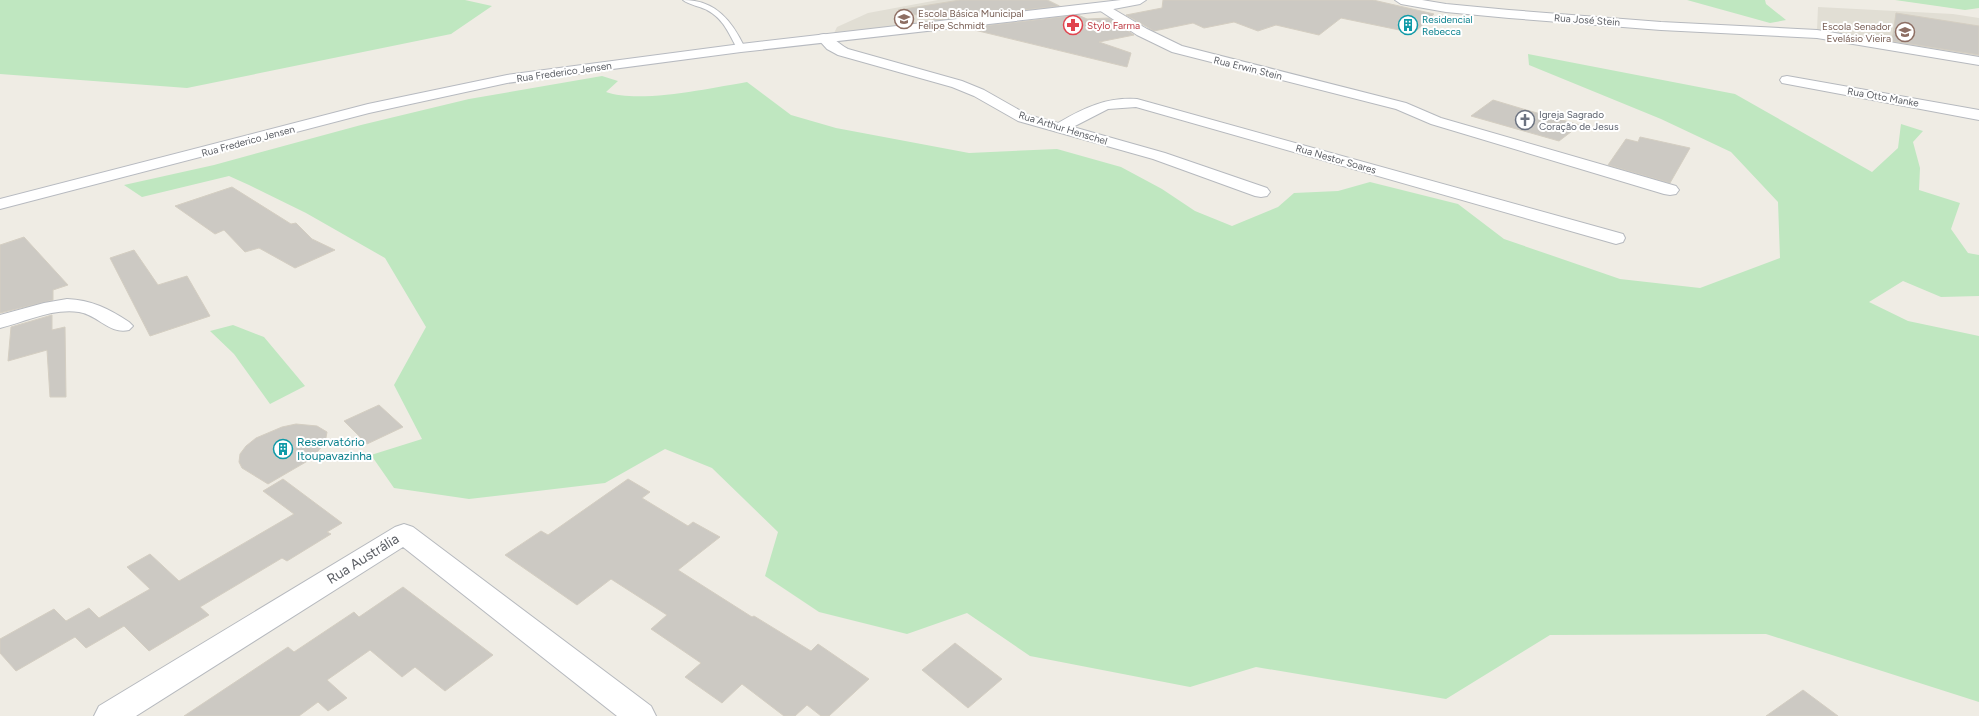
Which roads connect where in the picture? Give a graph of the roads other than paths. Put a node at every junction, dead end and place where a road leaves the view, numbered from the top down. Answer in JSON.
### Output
{"nodes":[{"id":1,"x":687,"y":0,"type":"edge"},
{"id":2,"x":1140,"y":0,"type":"edge"},
{"id":3,"x":1401,"y":0,"type":"edge"},
{"id":4,"x":1103,"y":7,"type":"junction"},
{"id":5,"x":824,"y":38,"type":"junction"},
{"id":6,"x":741,"y":48,"type":"junction"},
{"id":7,"x":1979,"y":61,"type":"edge"},
{"id":8,"x":1787,"y":80,"type":"dead end"},
{"id":9,"x":1979,"y":115,"type":"edge"},
{"id":10,"x":1060,"y":128,"type":"junction"},
{"id":11,"x":1670,"y":190,"type":"dead end"},
{"id":12,"x":1262,"y":192,"type":"dead end"},
{"id":13,"x":0,"y":204,"type":"edge"},
{"id":14,"x":1616,"y":238,"type":"dead end"},
{"id":15,"x":0,"y":322,"type":"edge"},
{"id":16,"x":122,"y":326,"type":"dead end"},
{"id":17,"x":110,"y":716,"type":"edge"},
{"id":18,"x":640,"y":716,"type":"edge"}],
"edges":[{"from":1,"to":6,"type":"lane"},
{"from":2,"to":4,"type":"street","name":"Rua Frederico Jensen"},
{"from":3,"to":7,"type":"street","name":"Rua José Stein"},
{"from":4,"to":5,"type":"street","name":"Rua Frederico Jensen"},
{"from":4,"to":11,"type":"street","name":"Rua Erwin Stein"},
{"from":5,"to":6,"type":"street","name":"Rua Frederico Jensen"},
{"from":5,"to":10,"type":"street","name":"Rua Arthur Henschel"},
{"from":6,"to":13,"type":"street","name":"Rua Frederico Jensen"},
{"from":8,"to":9,"type":"street","name":"Rua Otto Manke"},
{"from":10,"to":12,"type":"street","name":"Rua Arthur Henschel"},
{"from":10,"to":14,"type":"street","name":"Rua Nestor Soares"},
{"from":15,"to":16,"type":"street"},
{"from":17,"to":18,"type":"street","name":"Rua Austrália"}]}
